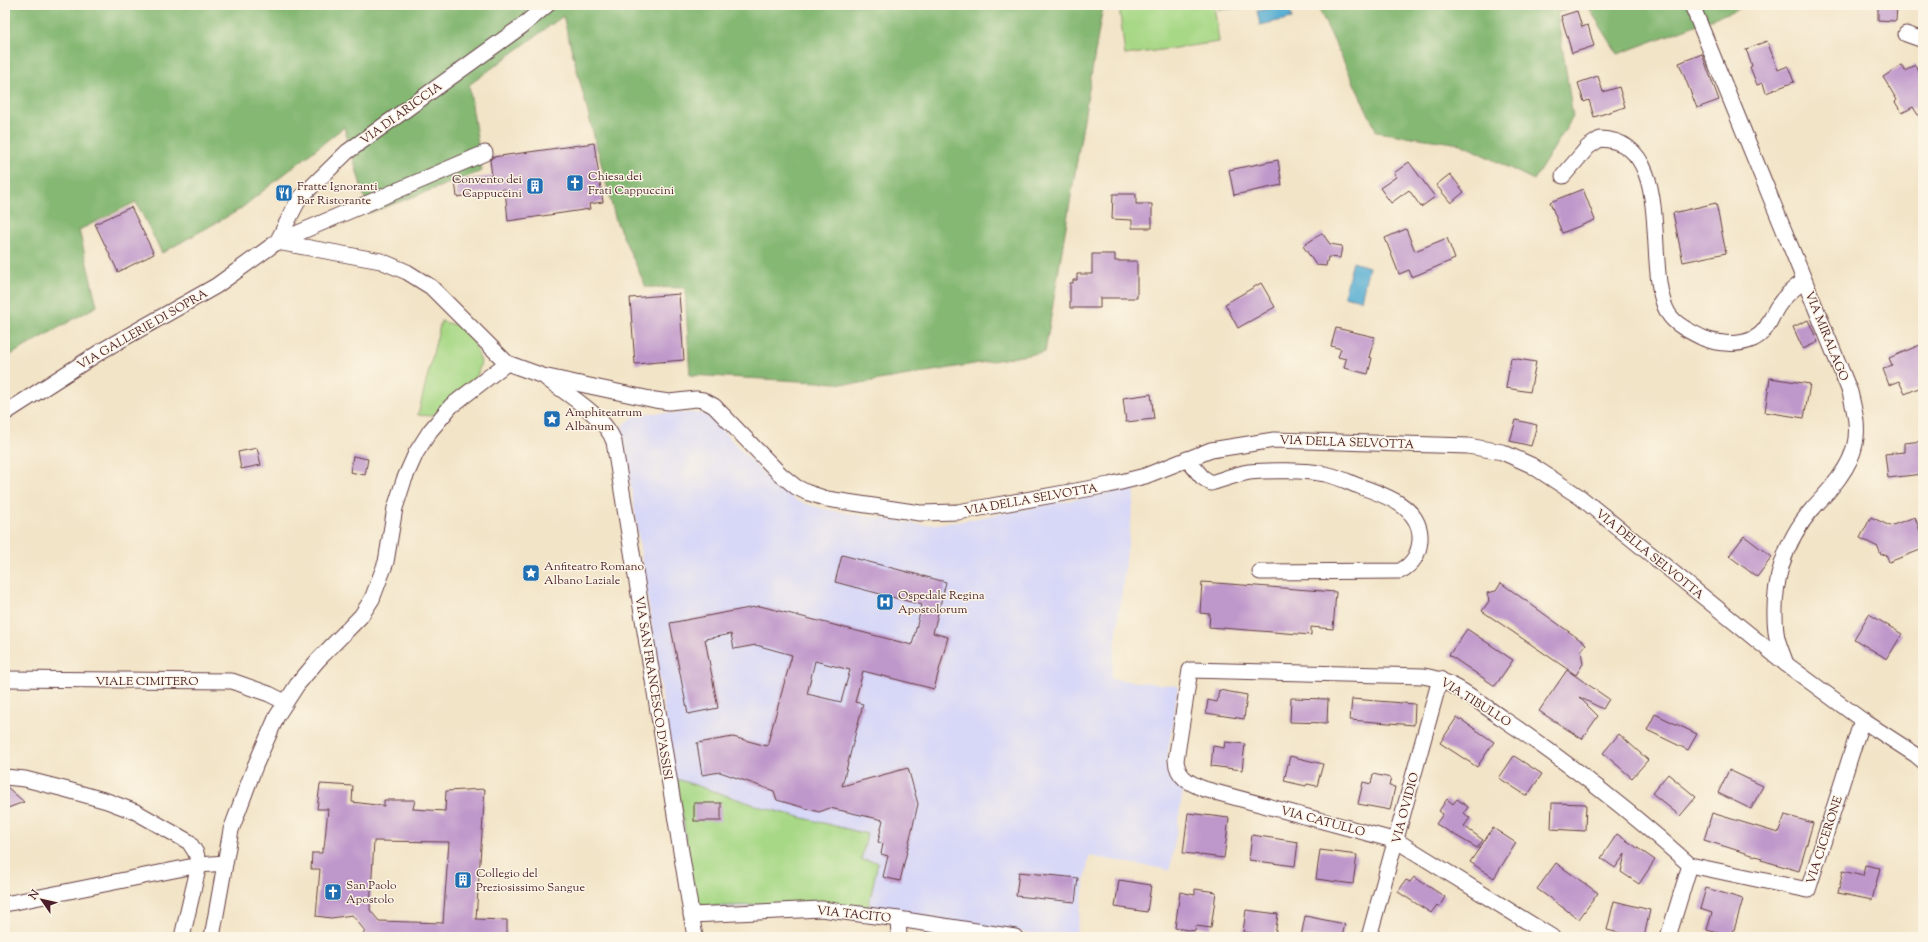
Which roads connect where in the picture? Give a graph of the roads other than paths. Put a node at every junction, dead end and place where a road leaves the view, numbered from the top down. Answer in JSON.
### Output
{"nodes":[{"id":1,"x":547,"y":5,"type":"edge"},
{"id":2,"x":1692,"y":5,"type":"edge"},
{"id":3,"x":1906,"y":34,"type":"dead end"},
{"id":4,"x":1923,"y":40,"type":"edge"},
{"id":5,"x":485,"y":153,"type":"dead end"},
{"id":6,"x":1563,"y":176,"type":"dead end"},
{"id":7,"x":277,"y":242,"type":"junction"},
{"id":8,"x":1804,"y":281,"type":"junction"},
{"id":9,"x":507,"y":363,"type":"junction"},
{"id":10,"x":543,"y":376,"type":"junction"},
{"id":11,"x":5,"y":412,"type":"edge"},
{"id":12,"x":1187,"y":459,"type":"junction"},
{"id":13,"x":1260,"y":572,"type":"dead end"},
{"id":14,"x":1786,"y":664,"type":"junction"},
{"id":15,"x":1190,"y":670,"type":"joint"},
{"id":16,"x":5,"y":679,"type":"edge"},
{"id":17,"x":1440,"y":679,"type":"junction"},
{"id":18,"x":285,"y":702,"type":"junction"},
{"id":19,"x":1862,"y":720,"type":"junction"},
{"id":20,"x":1921,"y":756,"type":"edge"},
{"id":21,"x":5,"y":777,"type":"edge"},
{"id":22,"x":1397,"y":840,"type":"junction"},
{"id":23,"x":225,"y":862,"type":"junction"},
{"id":24,"x":199,"y":865,"type":"junction"},
{"id":25,"x":1690,"y":865,"type":"junction"},
{"id":26,"x":5,"y":904,"type":"edge"},
{"id":27,"x":691,"y":915,"type":"junction"},
{"id":28,"x":898,"y":919,"type":"junction"},
{"id":29,"x":182,"y":937,"type":"edge"},
{"id":30,"x":212,"y":937,"type":"edge"},
{"id":31,"x":695,"y":937,"type":"edge"},
{"id":32,"x":899,"y":937,"type":"edge"},
{"id":33,"x":1015,"y":937,"type":"edge"},
{"id":34,"x":1369,"y":937,"type":"edge"},
{"id":35,"x":1552,"y":937,"type":"edge"},
{"id":36,"x":1668,"y":937,"type":"edge"}],
"edges":[{"from":1,"to":7,"type":"street","name":"VIA DI ARICCIA"},
{"from":2,"to":8,"type":"street","name":"VIA MIRALAGO"},
{"from":3,"to":4,"type":"street"},
{"from":5,"to":7,"type":"street"},
{"from":6,"to":8,"type":"street"},
{"from":7,"to":9,"type":"street"},
{"from":7,"to":11,"type":"street","name":"VIA GALLERIE DI SOPRA"},
{"from":8,"to":14,"type":"street","name":"VIA MIRALAGO"},
{"from":9,"to":10,"type":"street","name":"VIA DELLA SELVOTTA"},
{"from":9,"to":18,"type":"street"},
{"from":10,"to":12,"type":"street","name":"VIA DELLA SELVOTTA"},
{"from":10,"to":27,"type":"street","name":"VIA SAN FRANCESCO D'ASSISI"},
{"from":12,"to":13,"type":"street"},
{"from":12,"to":14,"type":"street","name":"VIA DELLA SELVOTTA"},
{"from":14,"to":19,"type":"street","name":"VIA DELLA SELVOTTA"},
{"from":15,"to":17,"type":"street","name":"VIA TIBULLO"},
{"from":15,"to":22,"type":"street","name":"VIA CATULLO"},
{"from":16,"to":18,"type":"street","name":"VIALE CIMITERO"},
{"from":17,"to":22,"type":"street","name":"VIA OVIDIO"},
{"from":17,"to":25,"type":"street","name":"VIA TIBULLO"},
{"from":18,"to":23,"type":"street"},
{"from":19,"to":20,"type":"street","name":"VIA DELLA SELVOTTA"},
{"from":19,"to":25,"type":"street","name":"VIA CICERONE"},
{"from":21,"to":24,"type":"street"},
{"from":22,"to":34,"type":"street","name":"VIA OVIDIO"},
{"from":22,"to":35,"type":"street","name":"VIA CATULLO"},
{"from":23,"to":24,"type":"street"},
{"from":23,"to":30,"type":"street"},
{"from":24,"to":26,"type":"street"},
{"from":24,"to":29,"type":"street"},
{"from":25,"to":36,"type":"street"},
{"from":27,"to":28,"type":"street","name":"VIA TACITO"},
{"from":27,"to":31,"type":"street","name":"VIA SAN FRANCESCO D'ASSISI"},
{"from":28,"to":32,"type":"street"},
{"from":28,"to":33,"type":"street","name":"VIA TACITO"}]}
